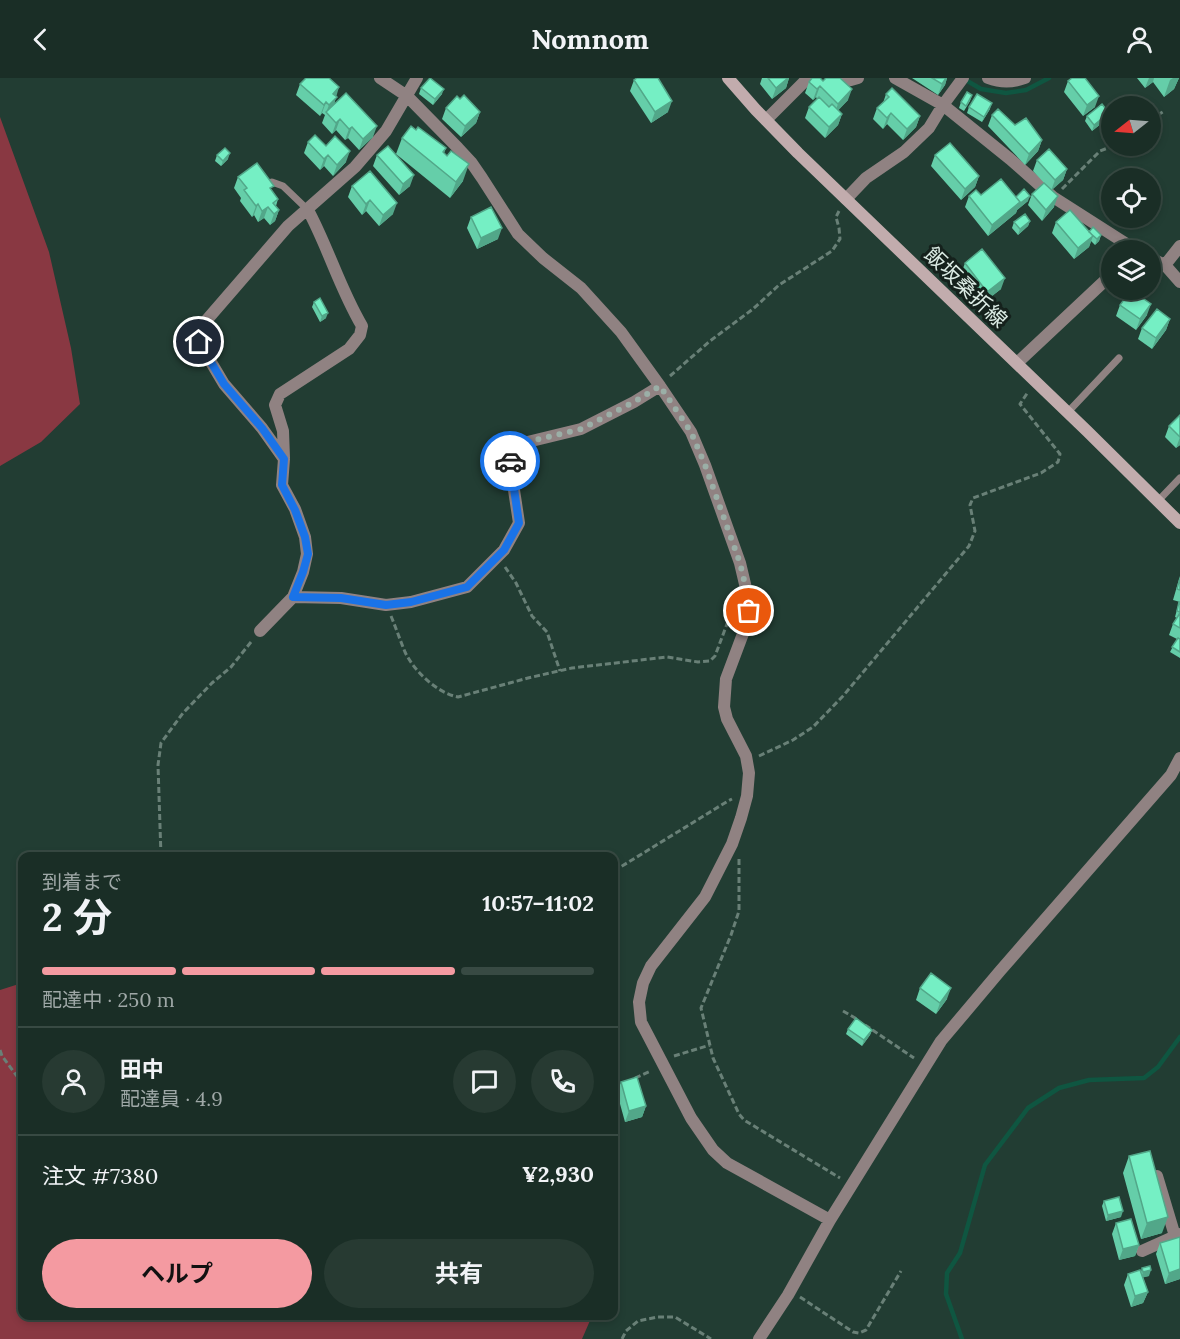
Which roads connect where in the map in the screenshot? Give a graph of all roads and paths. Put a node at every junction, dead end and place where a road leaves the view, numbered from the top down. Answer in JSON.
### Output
{"nodes":[{"id":1,"x":380,"y":78,"type":"edge"},
{"id":2,"x":417,"y":78,"type":"edge"},
{"id":3,"x":728,"y":78,"type":"edge"},
{"id":4,"x":808,"y":78,"type":"edge"},
{"id":5,"x":845,"y":78,"type":"edge"},
{"id":6,"x":858,"y":78,"type":"edge"},
{"id":7,"x":895,"y":78,"type":"edge"},
{"id":8,"x":988,"y":78,"type":"edge"},
{"id":9,"x":1025,"y":78,"type":"edge"},
{"id":10,"x":960,"y":82,"type":"edge"},
{"id":11,"x":407,"y":96,"type":"junction"},
{"id":12,"x":943,"y":105,"type":"junction"},
{"id":13,"x":1164,"y":111,"type":"dead end"},
{"id":14,"x":1161,"y":113,"type":"edge"},
{"id":15,"x":766,"y":120,"type":"junction"},
{"id":16,"x":1101,"y":152,"type":"edge"},
{"id":17,"x":272,"y":182,"type":"edge"},
{"id":18,"x":1053,"y":197,"type":"junction"},
{"id":19,"x":846,"y":199,"type":"junction"},
{"id":20,"x":308,"y":210,"type":"junction"},
{"id":21,"x":1120,"y":240,"type":"edge"},
{"id":22,"x":1180,"y":246,"type":"edge"},
{"id":23,"x":1161,"y":264,"type":"edge"},
{"id":24,"x":1164,"y":265,"type":"junction"},
{"id":25,"x":1180,"y":282,"type":"edge"},
{"id":26,"x":1101,"y":283,"type":"edge"},
{"id":27,"x":1119,"y":358,"type":"dead end"},
{"id":28,"x":1017,"y":363,"type":"junction"},
{"id":29,"x":1035,"y":381,"type":"junction"},
{"id":30,"x":660,"y":386,"type":"junction"},
{"id":31,"x":1068,"y":412,"type":"junction"},
{"id":32,"x":284,"y":459,"type":"junction"},
{"id":33,"x":1180,"y":478,"type":"edge"},
{"id":34,"x":1158,"y":501,"type":"junction"},
{"id":35,"x":1180,"y":523,"type":"edge"},
{"id":36,"x":493,"y":561,"type":"junction"},
{"id":37,"x":293,"y":597,"type":"junction"},
{"id":38,"x":386,"y":605,"type":"junction"},
{"id":39,"x":749,"y":611,"type":"junction"},
{"id":40,"x":260,"y":631,"type":"joint"},
{"id":41,"x":560,"y":671,"type":"junction"},
{"id":42,"x":1180,"y":758,"type":"edge"},
{"id":43,"x":747,"y":762,"type":"junction"},
{"id":44,"x":747,"y":796,"type":"junction"},
{"id":45,"x":732,"y":844,"type":"junction"},
{"id":46,"x":161,"y":852,"type":"edge"},
{"id":47,"x":618,"y":869,"type":"edge"},
{"id":48,"x":843,"y":1011,"type":"dead end"},
{"id":49,"x":710,"y":1045,"type":"junction"},
{"id":50,"x":0,"y":1050,"type":"edge"},
{"id":51,"x":662,"y":1063,"type":"junction"},
{"id":52,"x":926,"y":1065,"type":"junction"},
{"id":53,"x":18,"y":1078,"type":"edge"},
{"id":54,"x":634,"y":1079,"type":"edge"},
{"id":55,"x":624,"y":1084,"type":"edge"},
{"id":56,"x":618,"y":1087,"type":"edge"},
{"id":57,"x":1157,"y":1176,"type":"edge"},
{"id":58,"x":852,"y":1185,"type":"junction"},
{"id":59,"x":830,"y":1220,"type":"junction"},
{"id":60,"x":1178,"y":1235,"type":"edge"},
{"id":61,"x":1142,"y":1251,"type":"dead end"},
{"id":62,"x":901,"y":1271,"type":"dead end"},
{"id":63,"x":790,"y":1290,"type":"junction"},
{"id":64,"x":622,"y":1339,"type":"edge"},
{"id":65,"x":711,"y":1339,"type":"edge"},
{"id":66,"x":759,"y":1339,"type":"edge"}],
"edges":[{"from":1,"to":11,"type":"street"},
{"from":2,"to":11,"type":"street"},
{"from":3,"to":15,"type":"main road","name":"飯坂桑折線"},
{"from":4,"to":15,"type":"street"},
{"from":5,"to":6,"type":"street"},
{"from":7,"to":12,"type":"street"},
{"from":8,"to":9,"type":"street"},
{"from":10,"to":12,"type":"street"},
{"from":11,"to":20,"type":"street"},
{"from":11,"to":30,"type":"street"},
{"from":12,"to":18,"type":"street"},
{"from":12,"to":19,"type":"street"},
{"from":13,"to":14,"type":"path"},
{"from":15,"to":19,"type":"main road","name":"飯坂桑折線"},
{"from":16,"to":18,"type":"path"},
{"from":17,"to":20,"type":"lane"},
{"from":18,"to":21,"type":"street"},
{"from":19,"to":28,"type":"main road","name":"飯坂桑折線"},
{"from":19,"to":30,"type":"path"},
{"from":20,"to":32,"type":"street"},
{"from":20,"to":32,"type":"street"},
{"from":22,"to":24,"type":"street"},
{"from":23,"to":24,"type":"street"},
{"from":24,"to":25,"type":"street"},
{"from":26,"to":28,"type":"street"},
{"from":27,"to":31,"type":"lane"},
{"from":28,"to":29,"type":"main road","name":"飯坂桑折線"},
{"from":29,"to":31,"type":"main road","name":"飯坂桑折線"},
{"from":29,"to":43,"type":"path"},
{"from":30,"to":36,"type":"street"},
{"from":30,"to":39,"type":"street"},
{"from":31,"to":34,"type":"main road","name":"飯坂桑折線"},
{"from":32,"to":37,"type":"street"},
{"from":33,"to":34,"type":"lane"},
{"from":34,"to":35,"type":"main road","name":"飯坂桑折線"},
{"from":36,"to":38,"type":"street"},
{"from":36,"to":41,"type":"path"},
{"from":37,"to":38,"type":"street"},
{"from":37,"to":40,"type":"street"},
{"from":38,"to":41,"type":"path"},
{"from":39,"to":41,"type":"path"},
{"from":39,"to":43,"type":"street"},
{"from":40,"to":46,"type":"path"},
{"from":42,"to":52,"type":"street"},
{"from":43,"to":44,"type":"street"},
{"from":44,"to":45,"type":"street"},
{"from":44,"to":47,"type":"path"},
{"from":45,"to":49,"type":"path"},
{"from":45,"to":51,"type":"street"},
{"from":48,"to":52,"type":"path"},
{"from":49,"to":51,"type":"path"},
{"from":49,"to":58,"type":"path"},
{"from":50,"to":53,"type":"path"},
{"from":51,"to":54,"type":"path"},
{"from":51,"to":59,"type":"street"},
{"from":52,"to":58,"type":"street"},
{"from":55,"to":56,"type":"path"},
{"from":57,"to":60,"type":"street"},
{"from":58,"to":59,"type":"street"},
{"from":59,"to":63,"type":"street"},
{"from":60,"to":61,"type":"street"},
{"from":62,"to":63,"type":"path"},
{"from":63,"to":66,"type":"street"},
{"from":64,"to":65,"type":"path"}]}
